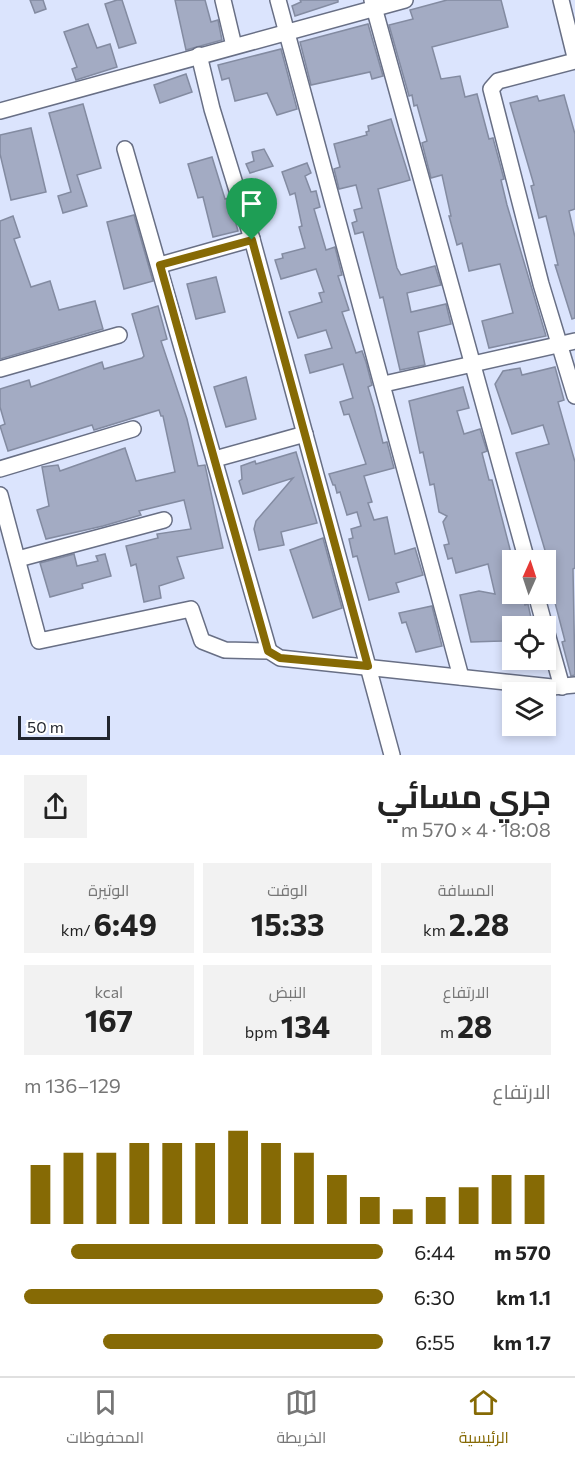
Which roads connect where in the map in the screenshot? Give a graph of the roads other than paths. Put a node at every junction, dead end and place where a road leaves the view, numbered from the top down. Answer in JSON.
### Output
{"nodes":[{"id":1,"x":223,"y":0,"type":"edge"},
{"id":2,"x":278,"y":0,"type":"edge"},
{"id":3,"x":405,"y":0,"type":"edge"},
{"id":4,"x":561,"y":0,"type":"edge"},
{"id":5,"x":373,"y":5,"type":"edge"},
{"id":6,"x":285,"y":33,"type":"junction"},
{"id":7,"x":234,"y":46,"type":"junction"},
{"id":8,"x":199,"y":55,"type":"junction"},
{"id":9,"x":575,"y":59,"type":"edge"},
{"id":10,"x":0,"y":111,"type":"edge"},
{"id":11,"x":124,"y":148,"type":"dead end"},
{"id":12,"x":252,"y":240,"type":"junction"},
{"id":13,"x":160,"y":265,"type":"junction"},
{"id":14,"x":119,"y":335,"type":"dead end"},
{"id":15,"x":575,"y":341,"type":"edge"},
{"id":16,"x":559,"y":345,"type":"junction"},
{"id":17,"x":473,"y":363,"type":"junction"},
{"id":18,"x":0,"y":369,"type":"edge"},
{"id":19,"x":384,"y":384,"type":"junction"},
{"id":20,"x":575,"y":396,"type":"edge"},
{"id":21,"x":133,"y":429,"type":"dead end"},
{"id":22,"x":304,"y":434,"type":"junction"},
{"id":23,"x":215,"y":459,"type":"junction"},
{"id":24,"x":0,"y":469,"type":"edge"},
{"id":25,"x":0,"y":495,"type":"edge"},
{"id":26,"x":164,"y":520,"type":"dead end"},
{"id":27,"x":524,"y":550,"type":"edge"},
{"id":28,"x":18,"y":559,"type":"junction"},
{"id":29,"x":268,"y":651,"type":"junction"},
{"id":30,"x":556,"y":654,"type":"edge"},
{"id":31,"x":368,"y":666,"type":"junction"},
{"id":32,"x":461,"y":677,"type":"junction"},
{"id":33,"x":568,"y":686,"type":"edge"},
{"id":34,"x":392,"y":755,"type":"edge"}],
"edges":[{"from":1,"to":7,"type":"street"},
{"from":2,"to":6,"type":"street"},
{"from":3,"to":5,"type":"street"},
{"from":4,"to":9,"type":"street"},
{"from":5,"to":6,"type":"street"},
{"from":5,"to":17,"type":"street"},
{"from":6,"to":7,"type":"street"},
{"from":6,"to":19,"type":"street"},
{"from":7,"to":8,"type":"street"},
{"from":8,"to":10,"type":"street"},
{"from":8,"to":12,"type":"street"},
{"from":9,"to":16,"type":"street"},
{"from":11,"to":13,"type":"street"},
{"from":12,"to":13,"type":"street"},
{"from":12,"to":22,"type":"street"},
{"from":13,"to":23,"type":"street"},
{"from":14,"to":18,"type":"street"},
{"from":15,"to":16,"type":"street"},
{"from":16,"to":17,"type":"street"},
{"from":16,"to":20,"type":"street"},
{"from":17,"to":19,"type":"street"},
{"from":17,"to":27,"type":"street"},
{"from":19,"to":32,"type":"street"},
{"from":21,"to":24,"type":"street"},
{"from":22,"to":23,"type":"street"},
{"from":22,"to":31,"type":"street"},
{"from":23,"to":29,"type":"street"},
{"from":25,"to":28,"type":"street"},
{"from":26,"to":28,"type":"street"},
{"from":28,"to":29,"type":"street"},
{"from":29,"to":31,"type":"street"},
{"from":30,"to":33,"type":"street"},
{"from":31,"to":32,"type":"street"},
{"from":31,"to":34,"type":"street"},
{"from":32,"to":33,"type":"street"}]}
